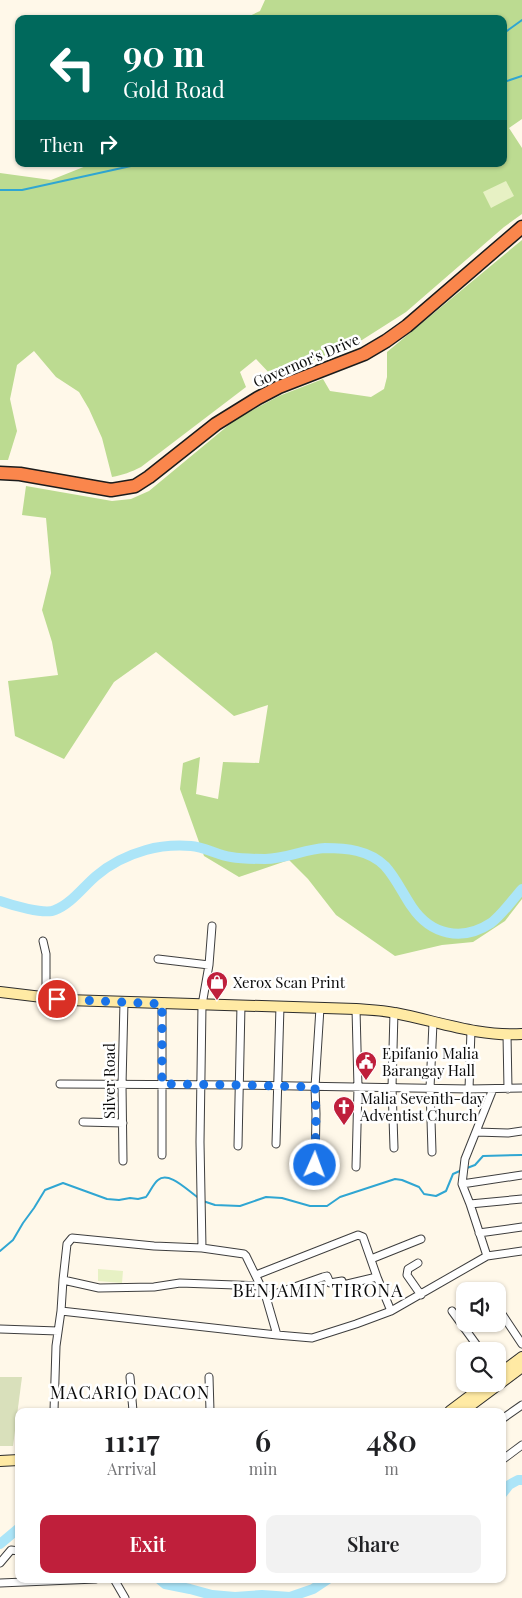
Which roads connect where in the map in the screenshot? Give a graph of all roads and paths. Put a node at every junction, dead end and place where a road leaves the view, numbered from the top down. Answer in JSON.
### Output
{"nodes":[{"id":1,"x":522,"y":227,"type":"edge"},
{"id":2,"x":0,"y":473,"type":"edge"},
{"id":3,"x":212,"y":926,"type":"dead end"},
{"id":4,"x":43,"y":941,"type":"dead end"},
{"id":5,"x":158,"y":959,"type":"dead end"},
{"id":6,"x":209,"y":964,"type":"junction"},
{"id":7,"x":0,"y":992,"type":"edge"},
{"id":8,"x":46,"y":998,"type":"junction"},
{"id":9,"x":124,"y":1002,"type":"junction"},
{"id":10,"x":162,"y":1004,"type":"junction"},
{"id":11,"x":202,"y":1005,"type":"junction"},
{"id":12,"x":241,"y":1005,"type":"junction"},
{"id":13,"x":280,"y":1006,"type":"junction"},
{"id":14,"x":320,"y":1008,"type":"junction"},
{"id":15,"x":356,"y":1009,"type":"junction"},
{"id":16,"x":394,"y":1012,"type":"junction"},
{"id":17,"x":433,"y":1023,"type":"junction"},
{"id":18,"x":471,"y":1030,"type":"junction"},
{"id":19,"x":507,"y":1034,"type":"junction"},
{"id":20,"x":522,"y":1034,"type":"edge"},
{"id":21,"x":60,"y":1084,"type":"dead end"},
{"id":22,"x":162,"y":1084,"type":"junction"},
{"id":23,"x":122,"y":1085,"type":"junction"},
{"id":24,"x":200,"y":1085,"type":"junction"},
{"id":25,"x":240,"y":1085,"type":"junction"},
{"id":26,"x":277,"y":1086,"type":"junction"},
{"id":27,"x":315,"y":1087,"type":"junction"},
{"id":28,"x":358,"y":1087,"type":"junction"},
{"id":29,"x":392,"y":1088,"type":"junction"},
{"id":30,"x":430,"y":1088,"type":"junction"},
{"id":31,"x":508,"y":1088,"type":"junction"},
{"id":32,"x":522,"y":1088,"type":"edge"},
{"id":33,"x":469,"y":1089,"type":"junction"},
{"id":34,"x":493,"y":1089,"type":"junction"},
{"id":35,"x":83,"y":1122,"type":"dead end"},
{"id":36,"x":123,"y":1123,"type":"junction"},
{"id":37,"x":522,"y":1131,"type":"edge"},
{"id":38,"x":476,"y":1132,"type":"junction"},
{"id":39,"x":276,"y":1144,"type":"dead end"},
{"id":40,"x":238,"y":1146,"type":"dead end"},
{"id":41,"x":394,"y":1148,"type":"dead end"},
{"id":42,"x":432,"y":1152,"type":"dead end"},
{"id":43,"x":162,"y":1155,"type":"dead end"},
{"id":44,"x":123,"y":1160,"type":"dead end"},
{"id":45,"x":315,"y":1165,"type":"dead end"},
{"id":46,"x":356,"y":1168,"type":"dead end"},
{"id":47,"x":522,"y":1175,"type":"edge"},
{"id":48,"x":462,"y":1184,"type":"junction"},
{"id":49,"x":522,"y":1198,"type":"edge"},
{"id":50,"x":470,"y":1204,"type":"junction"},
{"id":51,"x":522,"y":1227,"type":"edge"},
{"id":52,"x":479,"y":1233,"type":"junction"},
{"id":53,"x":421,"y":1239,"type":"dead end"},
{"id":54,"x":202,"y":1248,"type":"junction"},
{"id":55,"x":522,"y":1251,"type":"edge"},
{"id":56,"x":487,"y":1256,"type":"junction"},
{"id":57,"x":371,"y":1259,"type":"junction"},
{"id":58,"x":418,"y":1263,"type":"dead end"},
{"id":59,"x":256,"y":1275,"type":"junction"},
{"id":60,"x":377,"y":1277,"type":"junction"},
{"id":61,"x":63,"y":1280,"type":"junction"},
{"id":62,"x":260,"y":1286,"type":"junction"},
{"id":63,"x":420,"y":1295,"type":"junction"},
{"id":64,"x":266,"y":1297,"type":"junction"},
{"id":65,"x":61,"y":1311,"type":"junction"},
{"id":66,"x":391,"y":1311,"type":"junction"},
{"id":67,"x":452,"y":1311,"type":"dead end"},
{"id":68,"x":506,"y":1320,"type":"edge"},
{"id":69,"x":0,"y":1329,"type":"edge"},
{"id":70,"x":58,"y":1331,"type":"junction"},
{"id":71,"x":278,"y":1335,"type":"junction"},
{"id":72,"x":474,"y":1342,"type":"edge"},
{"id":73,"x":522,"y":1344,"type":"edge"},
{"id":74,"x":522,"y":1357,"type":"edge"},
{"id":75,"x":522,"y":1367,"type":"edge"},
{"id":76,"x":506,"y":1371,"type":"edge"},
{"id":77,"x":506,"y":1374,"type":"edge"},
{"id":78,"x":130,"y":1377,"type":"dead end"},
{"id":79,"x":209,"y":1377,"type":"dead end"},
{"id":80,"x":475,"y":1392,"type":"edge"},
{"id":81,"x":483,"y":1392,"type":"edge"},
{"id":82,"x":522,"y":1405,"type":"edge"},
{"id":83,"x":54,"y":1408,"type":"edge"},
{"id":84,"x":133,"y":1408,"type":"edge"},
{"id":85,"x":210,"y":1408,"type":"edge"},
{"id":86,"x":454,"y":1408,"type":"edge"},
{"id":87,"x":466,"y":1408,"type":"edge"},
{"id":88,"x":506,"y":1416,"type":"edge"},
{"id":89,"x":522,"y":1445,"type":"edge"},
{"id":90,"x":0,"y":1454,"type":"edge"},
{"id":91,"x":15,"y":1454,"type":"edge"},
{"id":92,"x":506,"y":1457,"type":"edge"},
{"id":93,"x":15,"y":1460,"type":"edge"},
{"id":94,"x":0,"y":1461,"type":"edge"},
{"id":95,"x":15,"y":1550,"type":"edge"},
{"id":96,"x":0,"y":1563,"type":"edge"},
{"id":97,"x":15,"y":1582,"type":"edge"},
{"id":98,"x":0,"y":1583,"type":"edge"},
{"id":99,"x":116,"y":1583,"type":"edge"},
{"id":100,"x":125,"y":1598,"type":"edge"}],
"edges":[{"from":1,"to":2,"type":"highway","name":"Governor's Drive"},
{"from":3,"to":6,"type":"street"},
{"from":4,"to":8,"type":"street"},
{"from":5,"to":6,"type":"street"},
{"from":6,"to":11,"type":"street"},
{"from":7,"to":8,"type":"street"},
{"from":8,"to":9,"type":"street"},
{"from":9,"to":10,"type":"street"},
{"from":9,"to":23,"type":"street","name":"Silver Road"},
{"from":10,"to":11,"type":"street"},
{"from":10,"to":22,"type":"street"},
{"from":11,"to":12,"type":"street"},
{"from":11,"to":24,"type":"street"},
{"from":12,"to":13,"type":"street"},
{"from":12,"to":25,"type":"street"},
{"from":13,"to":14,"type":"street"},
{"from":13,"to":26,"type":"street"},
{"from":14,"to":15,"type":"street"},
{"from":14,"to":27,"type":"street"},
{"from":15,"to":16,"type":"street"},
{"from":15,"to":28,"type":"street"},
{"from":16,"to":17,"type":"street"},
{"from":16,"to":29,"type":"street"},
{"from":17,"to":18,"type":"street"},
{"from":17,"to":30,"type":"street"},
{"from":18,"to":19,"type":"street"},
{"from":18,"to":33,"type":"street"},
{"from":19,"to":20,"type":"street"},
{"from":19,"to":31,"type":"street"},
{"from":21,"to":23,"type":"street"},
{"from":22,"to":23,"type":"street"},
{"from":22,"to":24,"type":"street"},
{"from":22,"to":43,"type":"street"},
{"from":23,"to":36,"type":"street","name":"Silver Road"},
{"from":24,"to":25,"type":"street"},
{"from":24,"to":54,"type":"street"},
{"from":25,"to":26,"type":"street"},
{"from":25,"to":40,"type":"street"},
{"from":26,"to":27,"type":"street"},
{"from":26,"to":39,"type":"street"},
{"from":27,"to":28,"type":"street"},
{"from":27,"to":45,"type":"street"},
{"from":28,"to":29,"type":"street"},
{"from":28,"to":46,"type":"street"},
{"from":29,"to":30,"type":"street"},
{"from":29,"to":41,"type":"street"},
{"from":30,"to":33,"type":"street"},
{"from":30,"to":42,"type":"street"},
{"from":31,"to":32,"type":"street"},
{"from":31,"to":34,"type":"street"},
{"from":33,"to":34,"type":"street"},
{"from":34,"to":38,"type":"street"},
{"from":35,"to":36,"type":"street"},
{"from":36,"to":44,"type":"street","name":"Silver Road"},
{"from":37,"to":38,"type":"street"},
{"from":38,"to":48,"type":"street"},
{"from":47,"to":48,"type":"street"},
{"from":48,"to":50,"type":"street"},
{"from":49,"to":50,"type":"street"},
{"from":50,"to":52,"type":"street"},
{"from":51,"to":52,"type":"street"},
{"from":52,"to":56,"type":"street"},
{"from":53,"to":57,"type":"street"},
{"from":54,"to":59,"type":"street"},
{"from":54,"to":61,"type":"street"},
{"from":55,"to":56,"type":"street"},
{"from":56,"to":63,"type":"street"},
{"from":57,"to":59,"type":"street"},
{"from":57,"to":60,"type":"street"},
{"from":58,"to":63,"type":"street"},
{"from":59,"to":62,"type":"street"},
{"from":60,"to":64,"type":"street"},
{"from":60,"to":66,"type":"street"},
{"from":61,"to":62,"type":"street"},
{"from":61,"to":65,"type":"street"},
{"from":62,"to":64,"type":"street"},
{"from":63,"to":66,"type":"street"},
{"from":64,"to":71,"type":"street"},
{"from":65,"to":70,"type":"street"},
{"from":65,"to":71,"type":"street"},
{"from":66,"to":71,"type":"street"},
{"from":67,"to":72,"type":"street"},
{"from":68,"to":73,"type":"street"},
{"from":69,"to":70,"type":"street"},
{"from":70,"to":83,"type":"street"},
{"from":74,"to":76,"type":"street"},
{"from":75,"to":77,"type":"street"},
{"from":78,"to":84,"type":"street"},
{"from":79,"to":85,"type":"street"},
{"from":80,"to":86,"type":"street"},
{"from":81,"to":87,"type":"street"},
{"from":82,"to":88,"type":"street"},
{"from":89,"to":92,"type":"street"},
{"from":90,"to":91,"type":"street"},
{"from":93,"to":94,"type":"street"},
{"from":95,"to":96,"type":"street"},
{"from":97,"to":98,"type":"street"},
{"from":99,"to":100,"type":"street"}]}
